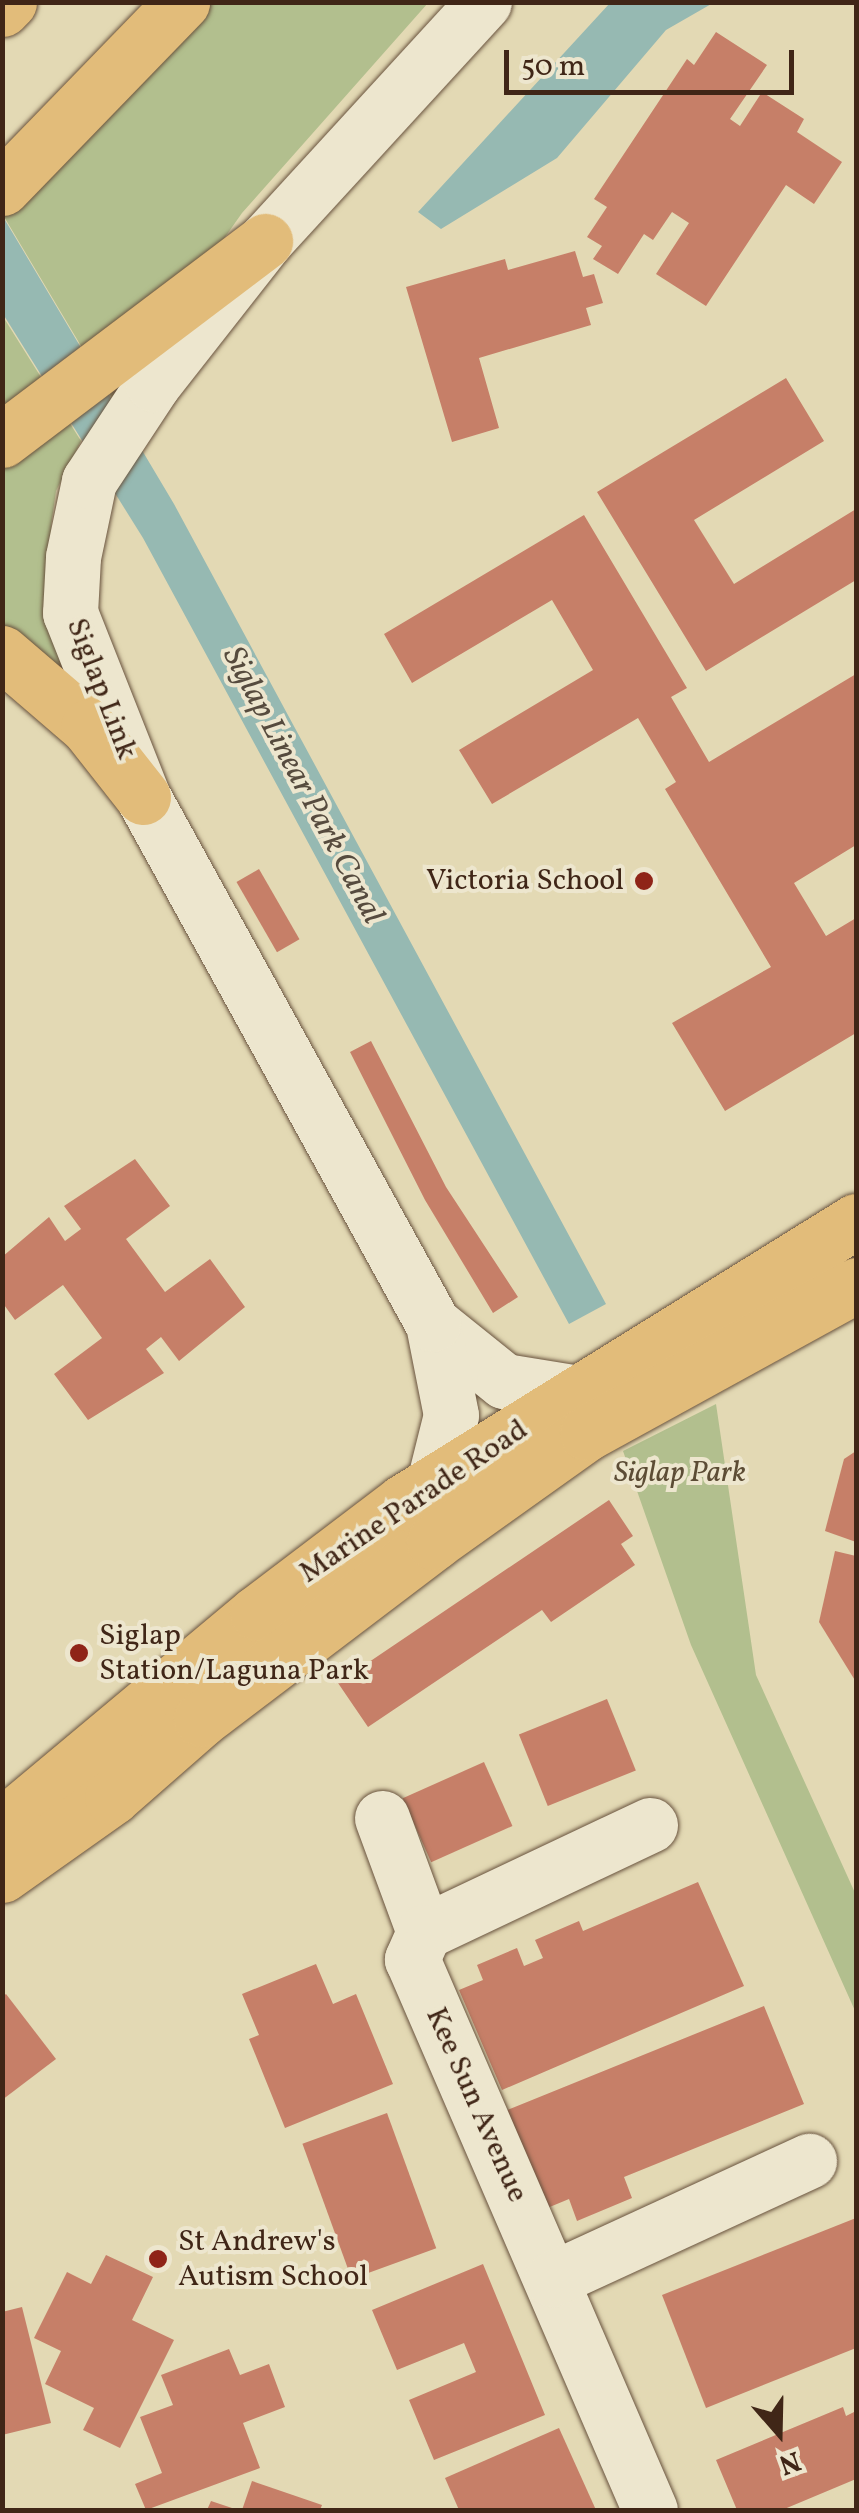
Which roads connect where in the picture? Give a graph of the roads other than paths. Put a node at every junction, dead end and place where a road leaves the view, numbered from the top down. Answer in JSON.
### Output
{"nodes":[{"id":1,"x":9,"y":2,"type":"edge"},
{"id":2,"x":182,"y":2,"type":"edge"},
{"id":3,"x":484,"y":2,"type":"edge"},
{"id":4,"x":2,"y":9,"type":"edge"},
{"id":5,"x":2,"y":188,"type":"edge"},
{"id":6,"x":265,"y":242,"type":"joint"},
{"id":7,"x":136,"y":370,"type":"junction"},
{"id":8,"x":17,"y":430,"type":"edge"},
{"id":9,"x":2,"y":653,"type":"edge"},
{"id":10,"x":144,"y":797,"type":"junction"},
{"id":11,"x":856,"y":1221,"type":"edge"},
{"id":12,"x":856,"y":1284,"type":"edge"},
{"id":13,"x":432,"y":1324,"type":"junction"},
{"id":14,"x":578,"y":1393,"type":"junction"},
{"id":15,"x":434,"y":1483,"type":"junction"},
{"id":16,"x":382,"y":1818,"type":"dead end"},
{"id":17,"x":650,"y":1825,"type":"dead end"},
{"id":18,"x":2,"y":1826,"type":"edge"},
{"id":19,"x":2,"y":1875,"type":"edge"},
{"id":20,"x":424,"y":1932,"type":"junction"},
{"id":21,"x":809,"y":2162,"type":"dead end"},
{"id":22,"x":552,"y":2279,"type":"junction"},
{"id":23,"x":650,"y":2510,"type":"edge"}],
"edges":[{"from":1,"to":4,"type":"main road"},
{"from":2,"to":5,"type":"main road"},
{"from":3,"to":6,"type":"street"},
{"from":6,"to":7,"type":"main road"},
{"from":7,"to":8,"type":"main road"},
{"from":7,"to":10,"type":"street","name":"Siglap Link"},
{"from":9,"to":10,"type":"main road"},
{"from":10,"to":13,"type":"street","name":"Siglap Link"},
{"from":11,"to":14,"type":"main road","name":"Marine Parade Road"},
{"from":12,"to":19,"type":"main road","name":"Marine Parade Road"},
{"from":13,"to":14,"type":"street","name":"Siglap Link"},
{"from":13,"to":15,"type":"street","name":"Siglap Link"},
{"from":14,"to":15,"type":"main road","name":"Marine Parade Road"},
{"from":15,"to":18,"type":"main road","name":"Marine Parade Road"},
{"from":16,"to":20,"type":"street","name":"Kee Sun Avenue"},
{"from":17,"to":20,"type":"street"},
{"from":20,"to":22,"type":"street","name":"Kee Sun Avenue"},
{"from":21,"to":22,"type":"street"},
{"from":22,"to":23,"type":"street","name":"Kee Sun Avenue"}]}
